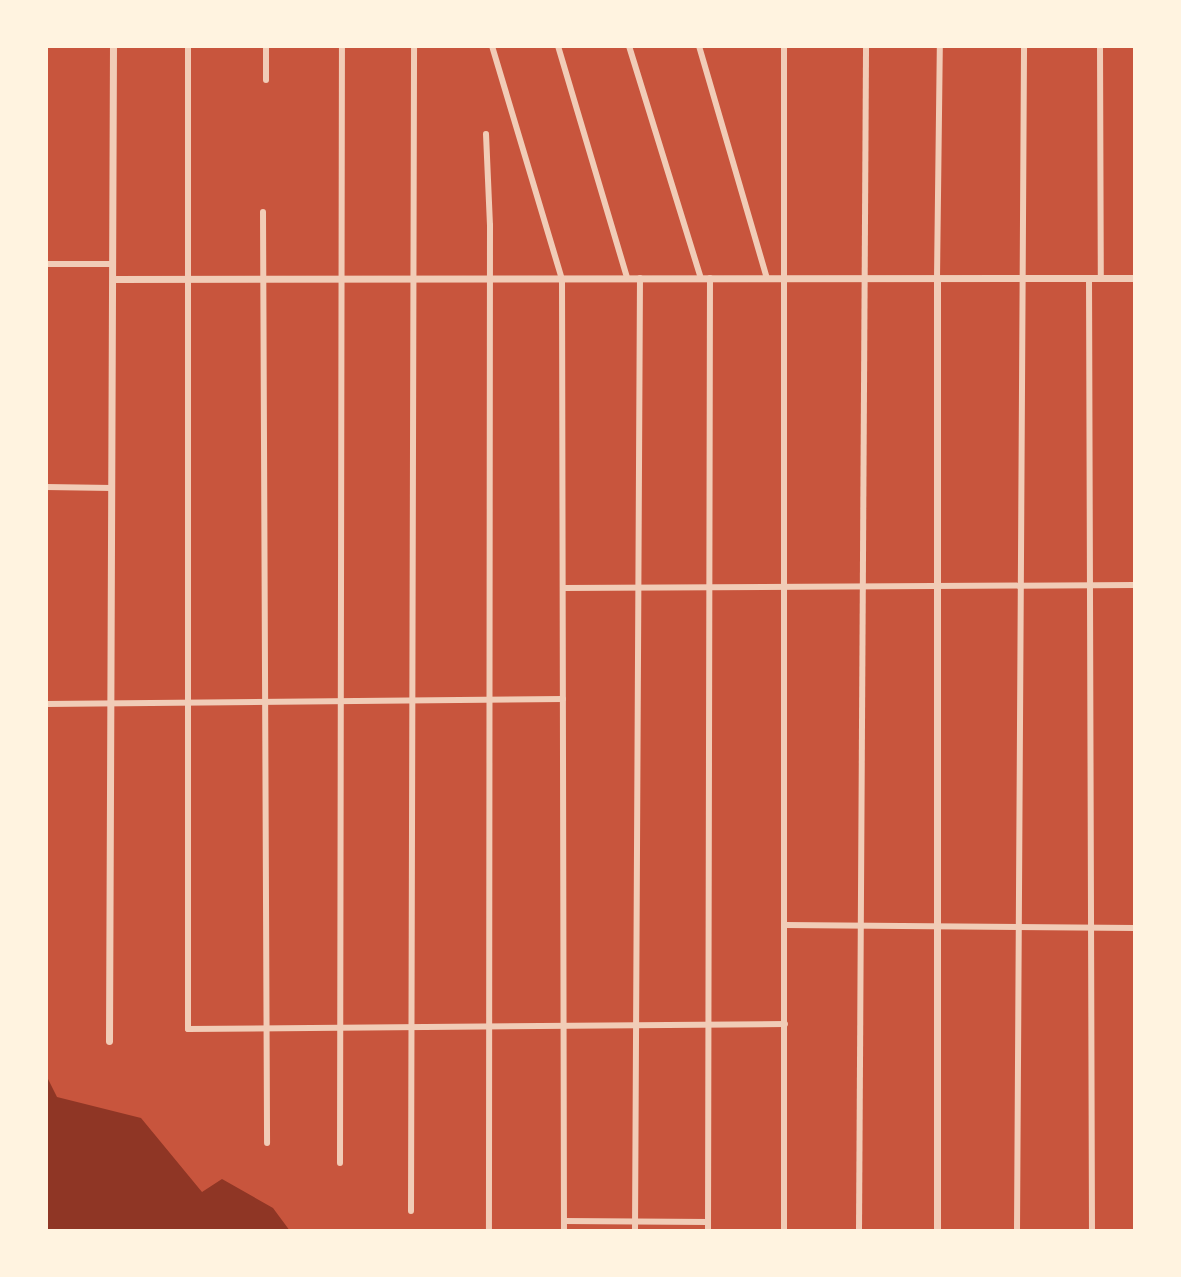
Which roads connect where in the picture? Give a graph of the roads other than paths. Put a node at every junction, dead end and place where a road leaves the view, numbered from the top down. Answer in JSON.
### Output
{"nodes":[{"id":1,"x":113,"y":46,"type":"edge"},
{"id":2,"x":188,"y":46,"type":"edge"},
{"id":3,"x":266,"y":46,"type":"edge"},
{"id":4,"x":342,"y":46,"type":"edge"},
{"id":5,"x":414,"y":46,"type":"edge"},
{"id":6,"x":492,"y":46,"type":"edge"},
{"id":7,"x":558,"y":46,"type":"edge"},
{"id":8,"x":629,"y":46,"type":"edge"},
{"id":9,"x":699,"y":46,"type":"edge"},
{"id":10,"x":784,"y":46,"type":"edge"},
{"id":11,"x":866,"y":46,"type":"edge"},
{"id":12,"x":940,"y":46,"type":"edge"},
{"id":13,"x":1024,"y":46,"type":"edge"},
{"id":14,"x":1100,"y":46,"type":"edge"},
{"id":15,"x":266,"y":80,"type":"dead end"},
{"id":16,"x":486,"y":134,"type":"dead end"},
{"id":17,"x":263,"y":212,"type":"dead end"},
{"id":18,"x":46,"y":264,"type":"edge"},
{"id":19,"x":113,"y":264,"type":"junction"},
{"id":20,"x":627,"y":278,"type":"junction"},
{"id":21,"x":640,"y":278,"type":"junction"},
{"id":22,"x":705,"y":278,"type":"junction"},
{"id":23,"x":767,"y":278,"type":"junction"},
{"id":24,"x":787,"y":278,"type":"junction"},
{"id":25,"x":864,"y":278,"type":"junction"},
{"id":26,"x":937,"y":278,"type":"junction"},
{"id":27,"x":1021,"y":278,"type":"junction"},
{"id":28,"x":1089,"y":278,"type":"junction"},
{"id":29,"x":1101,"y":278,"type":"junction"},
{"id":30,"x":1135,"y":278,"type":"edge"},
{"id":31,"x":113,"y":279,"type":"junction"},
{"id":32,"x":188,"y":279,"type":"junction"},
{"id":33,"x":264,"y":279,"type":"junction"},
{"id":34,"x":342,"y":279,"type":"junction"},
{"id":35,"x":416,"y":279,"type":"junction"},
{"id":36,"x":489,"y":279,"type":"junction"},
{"id":37,"x":562,"y":279,"type":"junction"},
{"id":38,"x":46,"y":487,"type":"edge"},
{"id":39,"x":112,"y":488,"type":"junction"},
{"id":40,"x":1020,"y":585,"type":"junction"},
{"id":41,"x":1090,"y":585,"type":"junction"},
{"id":42,"x":1135,"y":585,"type":"edge"},
{"id":43,"x":863,"y":586,"type":"junction"},
{"id":44,"x":937,"y":586,"type":"junction"},
{"id":45,"x":638,"y":587,"type":"junction"},
{"id":46,"x":709,"y":587,"type":"junction"},
{"id":47,"x":786,"y":587,"type":"junction"},
{"id":48,"x":563,"y":588,"type":"junction"},
{"id":49,"x":563,"y":699,"type":"junction"},
{"id":50,"x":487,"y":700,"type":"junction"},
{"id":51,"x":342,"y":701,"type":"junction"},
{"id":52,"x":414,"y":701,"type":"junction"},
{"id":53,"x":265,"y":702,"type":"junction"},
{"id":54,"x":188,"y":703,"type":"junction"},
{"id":55,"x":46,"y":704,"type":"edge"},
{"id":56,"x":113,"y":704,"type":"junction"},
{"id":57,"x":785,"y":925,"type":"junction"},
{"id":58,"x":861,"y":926,"type":"junction"},
{"id":59,"x":937,"y":926,"type":"junction"},
{"id":60,"x":1018,"y":927,"type":"junction"},
{"id":61,"x":1091,"y":927,"type":"junction"},
{"id":62,"x":1135,"y":928,"type":"edge"},
{"id":63,"x":785,"y":1024,"type":"junction"},
{"id":64,"x":636,"y":1025,"type":"junction"},
{"id":65,"x":709,"y":1025,"type":"junction"},
{"id":66,"x":564,"y":1026,"type":"junction"},
{"id":67,"x":412,"y":1027,"type":"junction"},
{"id":68,"x":488,"y":1027,"type":"junction"},
{"id":69,"x":338,"y":1028,"type":"junction"},
{"id":70,"x":267,"y":1029,"type":"junction"},
{"id":71,"x":109,"y":1041,"type":"dead end"},
{"id":72,"x":267,"y":1143,"type":"dead end"},
{"id":73,"x":340,"y":1163,"type":"dead end"},
{"id":74,"x":411,"y":1211,"type":"dead end"},
{"id":75,"x":564,"y":1221,"type":"junction"},
{"id":76,"x":636,"y":1221,"type":"junction"},
{"id":77,"x":708,"y":1222,"type":"junction"},
{"id":78,"x":489,"y":1231,"type":"edge"},
{"id":79,"x":564,"y":1231,"type":"edge"},
{"id":80,"x":635,"y":1231,"type":"edge"},
{"id":81,"x":708,"y":1231,"type":"edge"},
{"id":82,"x":784,"y":1231,"type":"edge"},
{"id":83,"x":859,"y":1231,"type":"edge"},
{"id":84,"x":937,"y":1231,"type":"edge"},
{"id":85,"x":1017,"y":1231,"type":"edge"},
{"id":86,"x":1092,"y":1231,"type":"edge"}],
"edges":[{"from":1,"to":19,"type":"street"},
{"from":2,"to":32,"type":"street"},
{"from":3,"to":15,"type":"street"},
{"from":4,"to":34,"type":"street"},
{"from":5,"to":35,"type":"street"},
{"from":6,"to":37,"type":"street"},
{"from":7,"to":20,"type":"street"},
{"from":8,"to":22,"type":"street"},
{"from":9,"to":23,"type":"street"},
{"from":10,"to":24,"type":"street"},
{"from":11,"to":25,"type":"street"},
{"from":12,"to":26,"type":"street"},
{"from":13,"to":27,"type":"street"},
{"from":14,"to":29,"type":"street"},
{"from":16,"to":36,"type":"street"},
{"from":17,"to":33,"type":"street"},
{"from":18,"to":19,"type":"street"},
{"from":19,"to":31,"type":"street"},
{"from":20,"to":21,"type":"street"},
{"from":20,"to":37,"type":"street"},
{"from":21,"to":22,"type":"street"},
{"from":21,"to":45,"type":"street"},
{"from":22,"to":23,"type":"street"},
{"from":22,"to":46,"type":"street"},
{"from":23,"to":24,"type":"street"},
{"from":24,"to":25,"type":"street"},
{"from":24,"to":47,"type":"street"},
{"from":25,"to":26,"type":"street"},
{"from":25,"to":43,"type":"street"},
{"from":26,"to":27,"type":"street"},
{"from":26,"to":44,"type":"street"},
{"from":27,"to":28,"type":"street"},
{"from":27,"to":40,"type":"street"},
{"from":28,"to":29,"type":"street"},
{"from":28,"to":41,"type":"street"},
{"from":29,"to":30,"type":"street"},
{"from":31,"to":32,"type":"street"},
{"from":31,"to":39,"type":"street"},
{"from":32,"to":33,"type":"street"},
{"from":32,"to":54,"type":"street"},
{"from":33,"to":34,"type":"street"},
{"from":33,"to":53,"type":"street"},
{"from":34,"to":35,"type":"street"},
{"from":34,"to":51,"type":"street"},
{"from":35,"to":36,"type":"street"},
{"from":35,"to":52,"type":"street"},
{"from":36,"to":37,"type":"street"},
{"from":36,"to":50,"type":"street"},
{"from":37,"to":48,"type":"street"},
{"from":38,"to":39,"type":"street"},
{"from":39,"to":56,"type":"street"},
{"from":40,"to":41,"type":"street"},
{"from":40,"to":44,"type":"street"},
{"from":40,"to":60,"type":"street"},
{"from":41,"to":42,"type":"street"},
{"from":41,"to":61,"type":"street"},
{"from":43,"to":44,"type":"street"},
{"from":43,"to":47,"type":"street"},
{"from":43,"to":58,"type":"street"},
{"from":44,"to":59,"type":"street"},
{"from":45,"to":46,"type":"street"},
{"from":45,"to":48,"type":"street"},
{"from":45,"to":64,"type":"street"},
{"from":46,"to":47,"type":"street"},
{"from":46,"to":65,"type":"street"},
{"from":47,"to":57,"type":"street"},
{"from":48,"to":49,"type":"street"},
{"from":49,"to":50,"type":"street"},
{"from":49,"to":66,"type":"street"},
{"from":50,"to":52,"type":"street"},
{"from":50,"to":68,"type":"street"},
{"from":51,"to":52,"type":"street"},
{"from":51,"to":53,"type":"street"},
{"from":51,"to":69,"type":"street"},
{"from":52,"to":67,"type":"street"},
{"from":53,"to":54,"type":"street"},
{"from":53,"to":70,"type":"street"},
{"from":54,"to":56,"type":"street"},
{"from":54,"to":70,"type":"street"},
{"from":55,"to":56,"type":"street"},
{"from":56,"to":71,"type":"street"},
{"from":57,"to":58,"type":"street"},
{"from":57,"to":63,"type":"street"},
{"from":58,"to":59,"type":"street"},
{"from":58,"to":83,"type":"street"},
{"from":59,"to":60,"type":"street"},
{"from":59,"to":84,"type":"street"},
{"from":60,"to":61,"type":"street"},
{"from":60,"to":85,"type":"street"},
{"from":61,"to":62,"type":"street"},
{"from":61,"to":86,"type":"street"},
{"from":63,"to":65,"type":"street"},
{"from":63,"to":82,"type":"street"},
{"from":64,"to":65,"type":"street"},
{"from":64,"to":66,"type":"street"},
{"from":64,"to":76,"type":"street"},
{"from":65,"to":77,"type":"street"},
{"from":66,"to":68,"type":"street"},
{"from":66,"to":75,"type":"street"},
{"from":67,"to":68,"type":"street"},
{"from":67,"to":69,"type":"street"},
{"from":67,"to":74,"type":"street"},
{"from":68,"to":78,"type":"street"},
{"from":69,"to":70,"type":"street"},
{"from":69,"to":73,"type":"street"},
{"from":70,"to":72,"type":"street"},
{"from":75,"to":76,"type":"street"},
{"from":75,"to":79,"type":"street"},
{"from":76,"to":77,"type":"street"},
{"from":76,"to":80,"type":"street"},
{"from":77,"to":81,"type":"street"}]}
